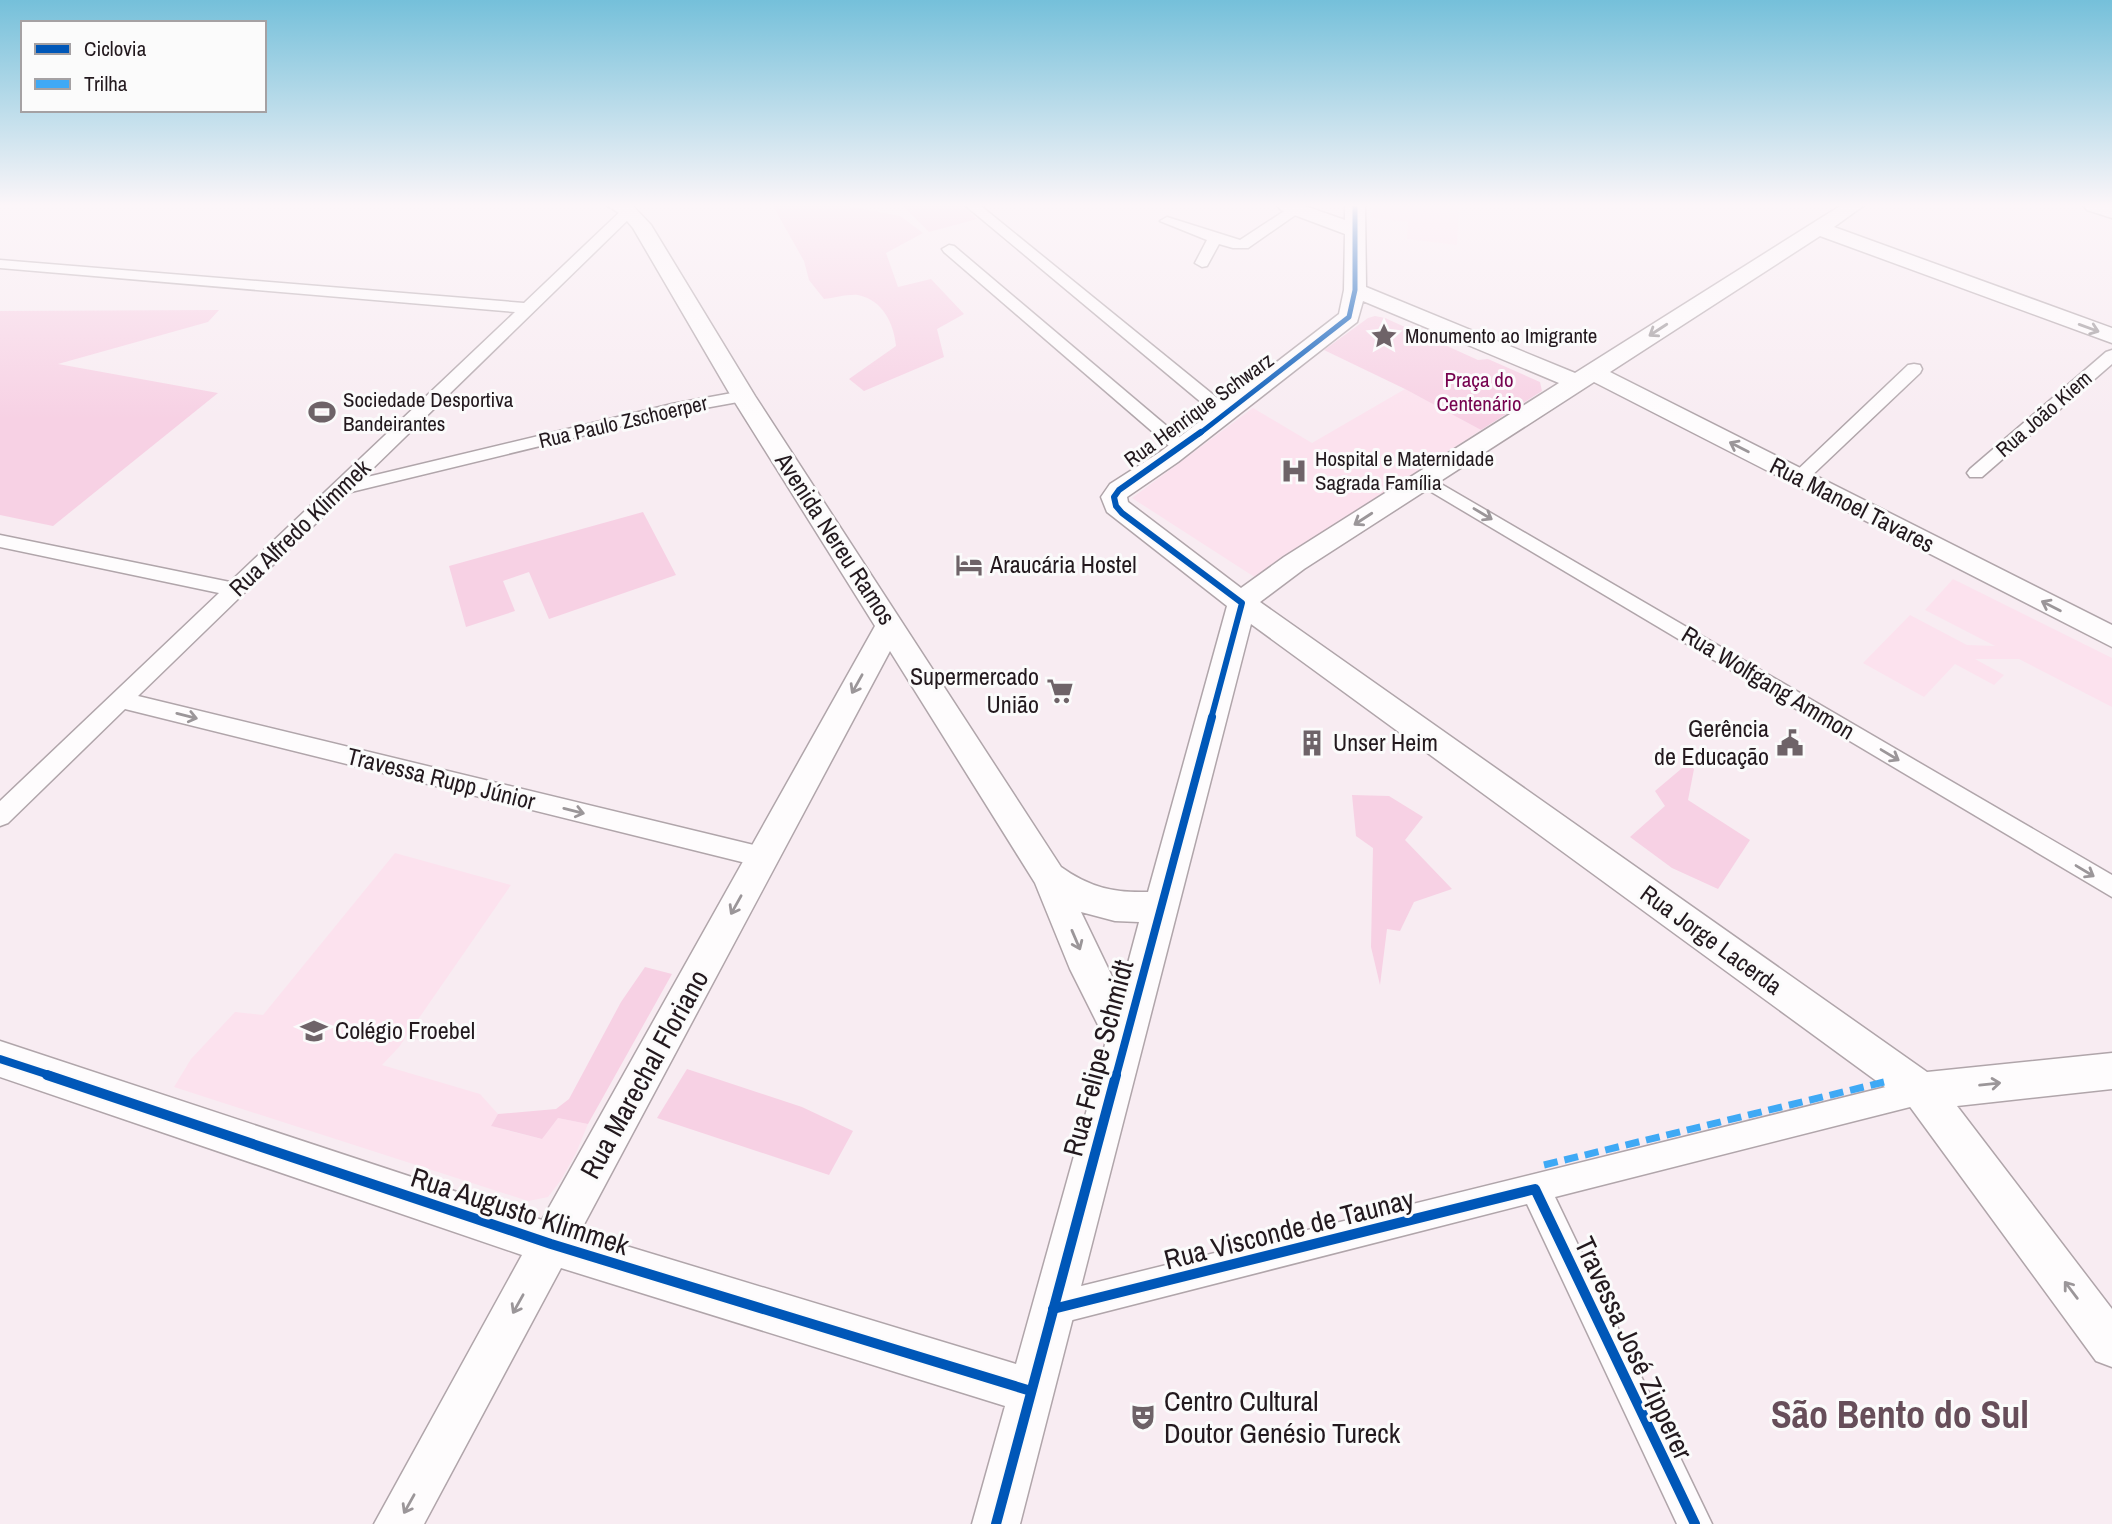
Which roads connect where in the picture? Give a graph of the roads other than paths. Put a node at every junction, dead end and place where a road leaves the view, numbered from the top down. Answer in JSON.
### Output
{"nodes":[{"id":1,"x":158,"y":277,"type":"edge"},
{"id":2,"x":559,"y":277,"type":"edge"},
{"id":3,"x":672,"y":277,"type":"edge"},
{"id":4,"x":982,"y":277,"type":"edge"},
{"id":5,"x":1060,"y":277,"type":"edge"},
{"id":6,"x":1355,"y":277,"type":"edge"},
{"id":7,"x":1741,"y":277,"type":"edge"},
{"id":8,"x":1952,"y":277,"type":"edge"},
{"id":9,"x":1355,"y":290,"type":"junction"},
{"id":10,"x":529,"y":308,"type":"junction"},
{"id":11,"x":2112,"y":336,"type":"edge"},
{"id":12,"x":2112,"y":355,"type":"edge"},
{"id":13,"x":1914,"y":369,"type":"dead end"},
{"id":14,"x":1584,"y":377,"type":"junction"},
{"id":15,"x":743,"y":397,"type":"junction"},
{"id":16,"x":1226,"y":414,"type":"junction"},
{"id":17,"x":1182,"y":448,"type":"junction"},
{"id":18,"x":1976,"y":473,"type":"dead end"},
{"id":19,"x":1799,"y":478,"type":"junction"},
{"id":20,"x":1424,"y":480,"type":"junction"},
{"id":21,"x":340,"y":489,"type":"junction"},
{"id":22,"x":0,"y":541,"type":"edge"},
{"id":23,"x":235,"y":590,"type":"junction"},
{"id":24,"x":1242,"y":603,"type":"junction"},
{"id":25,"x":890,"y":624,"type":"junction"},
{"id":26,"x":2112,"y":637,"type":"edge"},
{"id":27,"x":120,"y":700,"type":"junction"},
{"id":28,"x":0,"y":816,"type":"edge"},
{"id":29,"x":762,"y":857,"type":"junction"},
{"id":30,"x":1049,"y":877,"type":"junction"},
{"id":31,"x":2112,"y":887,"type":"edge"},
{"id":32,"x":1161,"y":906,"type":"junction"},
{"id":33,"x":1125,"y":1040,"type":"junction"},
{"id":34,"x":0,"y":1059,"type":"edge"},
{"id":35,"x":2112,"y":1071,"type":"edge"},
{"id":36,"x":1922,"y":1091,"type":"junction"},
{"id":37,"x":1535,"y":1189,"type":"junction"},
{"id":38,"x":551,"y":1244,"type":"junction"},
{"id":39,"x":1053,"y":1309,"type":"junction"},
{"id":40,"x":2112,"y":1345,"type":"edge"},
{"id":41,"x":1031,"y":1391,"type":"junction"},
{"id":42,"x":398,"y":1524,"type":"edge"},
{"id":43,"x":996,"y":1524,"type":"edge"},
{"id":44,"x":1695,"y":1524,"type":"edge"}],
"edges":[{"from":1,"to":10,"type":"street"},
{"from":2,"to":10,"type":"street","name":"Rua Alfredo Klimmek"},
{"from":3,"to":15,"type":"street","name":"Avenida Nereu Ramos"},
{"from":4,"to":17,"type":"street"},
{"from":5,"to":16,"type":"street"},
{"from":6,"to":9,"type":"street","name":"Rua Henrique Schwarz"},
{"from":7,"to":14,"type":"street","one_way":true},
{"from":8,"to":11,"type":"street","one_way":true},
{"from":9,"to":14,"type":"street","name":"Rua Manoel Tavares"},
{"from":9,"to":16,"type":"street","name":"Rua Henrique Schwarz"},
{"from":10,"to":21,"type":"street","name":"Rua Alfredo Klimmek"},
{"from":12,"to":18,"type":"street","name":"Rua João Kiem"},
{"from":13,"to":19,"type":"street"},
{"from":19,"to":14,"type":"street","name":"Rua Manoel Tavares","one_way":true},
{"from":14,"to":20,"type":"street"},
{"from":15,"to":21,"type":"street","name":"Rua Paulo Zschoerper"},
{"from":15,"to":25,"type":"street","name":"Avenida Nereu Ramos"},
{"from":16,"to":17,"type":"street","name":"Rua Henrique Schwarz"},
{"from":17,"to":24,"type":"street","name":"Rua Henrique Schwarz"},
{"from":26,"to":19,"type":"street","name":"Rua Manoel Tavares","one_way":true},
{"from":20,"to":24,"type":"street","one_way":true},
{"from":20,"to":31,"type":"street","name":"Rua Wolfgang Ammon","one_way":true},
{"from":21,"to":23,"type":"street","name":"Rua Alfredo Klimmek"},
{"from":22,"to":23,"type":"street"},
{"from":23,"to":27,"type":"street","name":"Rua Alfredo Klimmek"},
{"from":24,"to":32,"type":"street","name":"Rua Felipe Schmidt"},
{"from":24,"to":36,"type":"street","name":"Rua Jorge Lacerda"},
{"from":25,"to":29,"type":"street","name":"Rua Marechal Floriano","one_way":true},
{"from":25,"to":30,"type":"street","name":"Avenida Nereu Ramos"},
{"from":27,"to":28,"type":"street","name":"Rua Alfredo Klimmek"},
{"from":27,"to":29,"type":"street","name":"Travessa Rupp Júnior","one_way":true},
{"from":29,"to":38,"type":"street","name":"Rua Marechal Floriano","one_way":true},
{"from":30,"to":32,"type":"street","name":"Avenida Nereu Ramos"},
{"from":30,"to":33,"type":"street","name":"Avenida Nereu Ramos","one_way":true},
{"from":32,"to":33,"type":"street","name":"Rua Felipe Schmidt"},
{"from":33,"to":39,"type":"street","name":"Rua Felipe Schmidt"},
{"from":34,"to":38,"type":"street","name":"Rua Augusto Klimmek"},
{"from":36,"to":35,"type":"street","name":"Rua Visconde de Taunay","one_way":true},
{"from":36,"to":37,"type":"street","name":"Rua Visconde de Taunay"},
{"from":40,"to":36,"type":"street","name":"Rua Jorge Lacerda","one_way":true},
{"from":37,"to":39,"type":"street","name":"Rua Visconde de Taunay"},
{"from":37,"to":44,"type":"street","name":"Travessa José Zipperer"},
{"from":38,"to":41,"type":"street","name":"Rua Augusto Klimmek"},
{"from":38,"to":42,"type":"street","name":"Rua Marechal Floriano","one_way":true},
{"from":39,"to":41,"type":"street","name":"Rua Felipe Schmidt"},
{"from":41,"to":43,"type":"street","name":"Rua Felipe Schmidt"}]}
